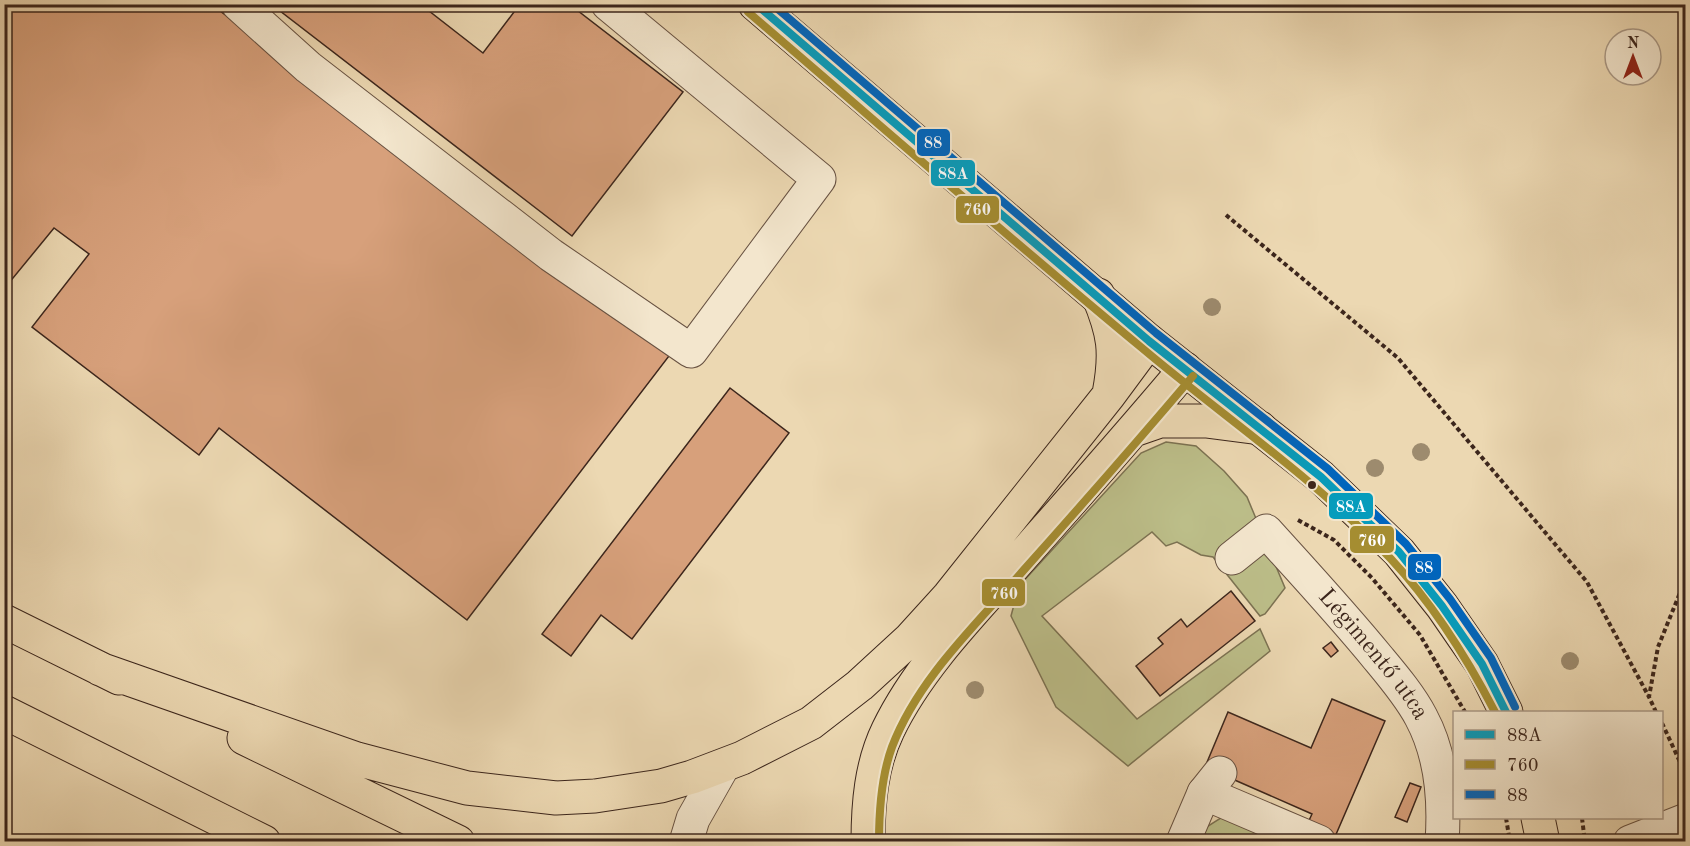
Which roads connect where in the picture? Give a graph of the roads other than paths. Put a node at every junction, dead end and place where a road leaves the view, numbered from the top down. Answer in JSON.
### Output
{"nodes":[{"id":1,"x":238,"y":4,"type":"edge"},
{"id":2,"x":608,"y":4,"type":"edge"},
{"id":3,"x":755,"y":4,"type":"edge"},
{"id":4,"x":1098,"y":295,"type":"junction"},
{"id":5,"x":1149,"y":341,"type":"junction"},
{"id":6,"x":1185,"y":369,"type":"junction"},
{"id":7,"x":1109,"y":395,"type":"junction"},
{"id":8,"x":1260,"y":428,"type":"junction"},
{"id":9,"x":1134,"y":430,"type":"junction"},
{"id":10,"x":1232,"y":558,"type":"dead end"},
{"id":11,"x":4,"y":621,"type":"edge"},
{"id":12,"x":100,"y":669,"type":"junction"},
{"id":13,"x":1506,"y":711,"type":"edge"},
{"id":14,"x":4,"y":712,"type":"edge"},
{"id":15,"x":723,"y":766,"type":"junction"},
{"id":16,"x":1538,"y":819,"type":"edge"},
{"id":17,"x":1686,"y":820,"type":"edge"},
{"id":18,"x":1277,"y":822,"type":"edge"},
{"id":19,"x":264,"y":842,"type":"edge"},
{"id":20,"x":458,"y":842,"type":"edge"},
{"id":21,"x":686,"y":842,"type":"edge"},
{"id":22,"x":868,"y":842,"type":"edge"},
{"id":23,"x":1183,"y":842,"type":"edge"},
{"id":24,"x":1319,"y":842,"type":"edge"},
{"id":25,"x":1442,"y":842,"type":"edge"},
{"id":26,"x":1543,"y":842,"type":"edge"},
{"id":27,"x":1629,"y":842,"type":"edge"}],
"edges":[{"from":1,"to":2,"type":"street"},
{"from":3,"to":4,"type":"main road"},
{"from":4,"to":5,"type":"main road"},
{"from":4,"to":7,"type":"main road"},
{"from":5,"to":6,"type":"main road"},
{"from":5,"to":7,"type":"main road"},
{"from":6,"to":8,"type":"main road"},
{"from":6,"to":9,"type":"main road"},
{"from":7,"to":15,"type":"main road"},
{"from":8,"to":9,"type":"main road"},
{"from":8,"to":13,"type":"main road"},
{"from":9,"to":22,"type":"main road"},
{"from":10,"to":25,"type":"street","name":"Légimentő utca"},
{"from":11,"to":12,"type":"main road"},
{"from":12,"to":15,"type":"main road"},
{"from":12,"to":20,"type":"main road"},
{"from":14,"to":19,"type":"main road"},
{"from":15,"to":21,"type":"street"},
{"from":16,"to":26,"type":"main road"},
{"from":17,"to":27,"type":"street"},
{"from":18,"to":23,"type":"street"},
{"from":18,"to":24,"type":"street"}]}
